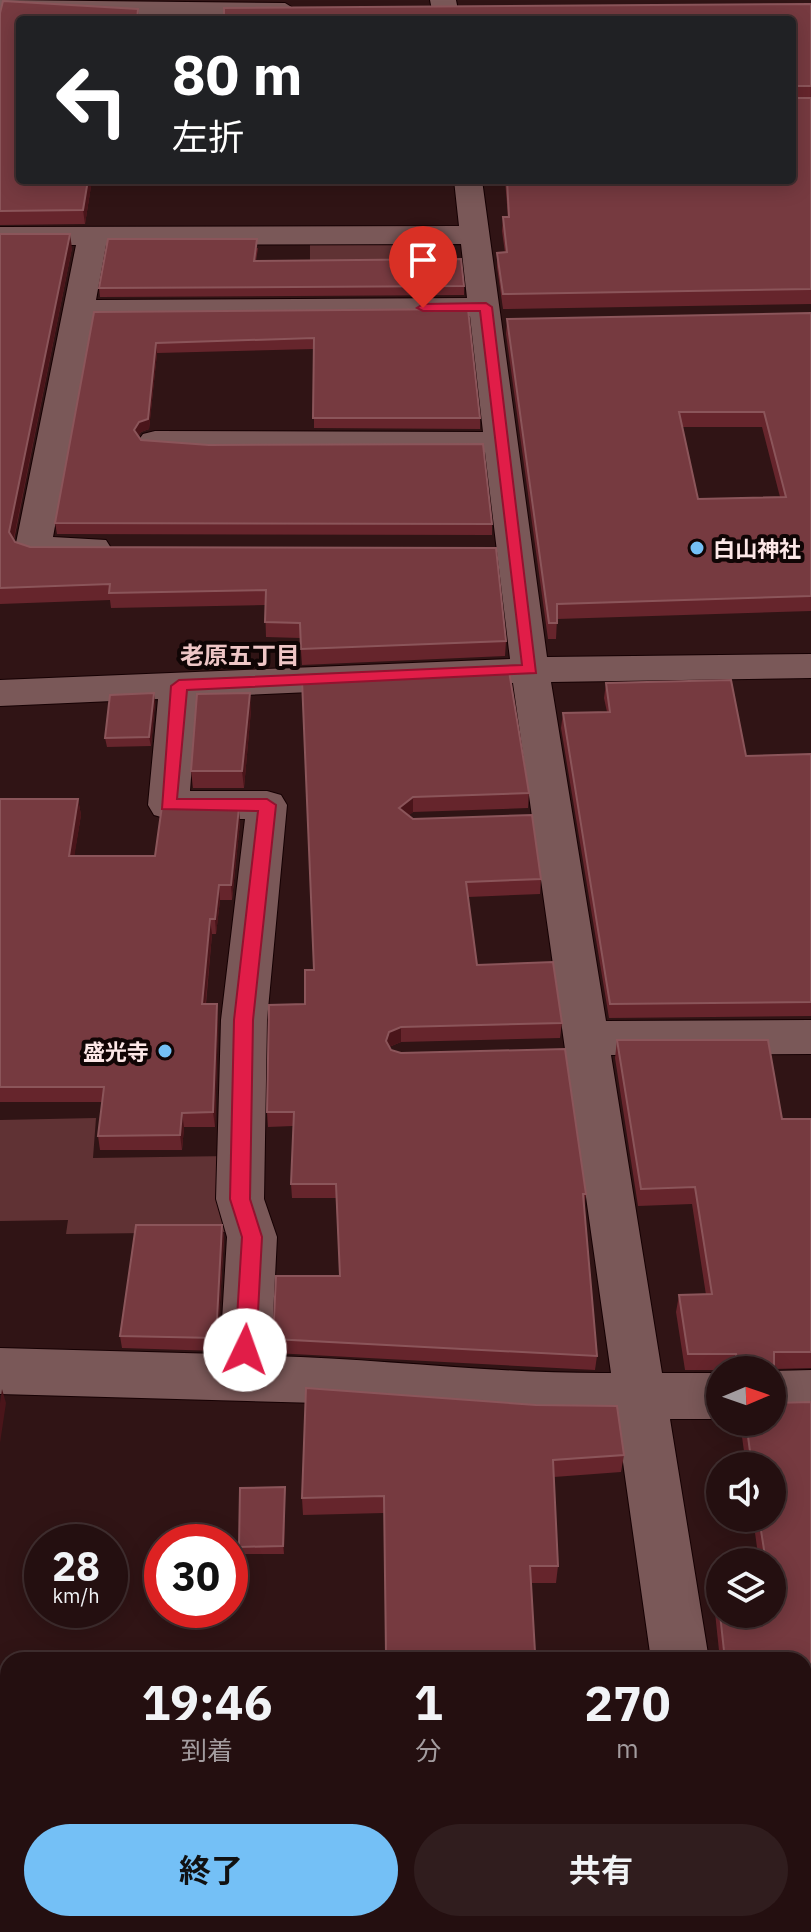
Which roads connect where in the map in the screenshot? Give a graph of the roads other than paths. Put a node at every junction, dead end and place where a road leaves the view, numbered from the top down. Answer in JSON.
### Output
{"nodes":[{"id":1,"x":0,"y":3,"type":"edge"},
{"id":2,"x":91,"y":4,"type":"edge"},
{"id":3,"x":302,"y":10,"type":"edge"},
{"id":4,"x":414,"y":10,"type":"edge"},
{"id":5,"x":445,"y":10,"type":"edge"},
{"id":6,"x":477,"y":10,"type":"edge"},
{"id":7,"x":469,"y":184,"type":"edge"},
{"id":8,"x":475,"y":235,"type":"junction"},
{"id":9,"x":0,"y":236,"type":"edge"},
{"id":10,"x":93,"y":236,"type":"junction"},
{"id":11,"x":79,"y":310,"type":"junction"},
{"id":12,"x":498,"y":317,"type":"junction"},
{"id":13,"x":155,"y":441,"type":"edge"},
{"id":14,"x":503,"y":442,"type":"junction"},
{"id":15,"x":126,"y":548,"type":"edge"},
{"id":16,"x":811,"y":666,"type":"edge"},
{"id":17,"x":530,"y":670,"type":"junction"},
{"id":18,"x":179,"y":686,"type":"junction"},
{"id":19,"x":0,"y":693,"type":"edge"},
{"id":20,"x":811,"y":1037,"type":"edge"},
{"id":21,"x":587,"y":1038,"type":"junction"},
{"id":22,"x":0,"y":1371,"type":"edge"},
{"id":23,"x":244,"y":1378,"type":"junction"},
{"id":24,"x":811,"y":1393,"type":"edge"},
{"id":25,"x":786,"y":1394,"type":"edge"},
{"id":26,"x":706,"y":1397,"type":"edge"},
{"id":27,"x":641,"y":1399,"type":"junction"},
{"id":28,"x":679,"y":1652,"type":"edge"}],
"edges":[{"from":1,"to":2,"type":"street"},
{"from":2,"to":3,"type":"street"},
{"from":4,"to":5,"type":"street"},
{"from":5,"to":6,"type":"street"},
{"from":7,"to":8,"type":"street"},
{"from":8,"to":10,"type":"street"},
{"from":8,"to":12,"type":"street"},
{"from":9,"to":10,"type":"street"},
{"from":10,"to":11,"type":"street"},
{"from":11,"to":12,"type":"street"},
{"from":11,"to":15,"type":"street"},
{"from":12,"to":14,"type":"street"},
{"from":13,"to":14,"type":"street"},
{"from":14,"to":17,"type":"street"},
{"from":16,"to":17,"type":"street"},
{"from":17,"to":18,"type":"street"},
{"from":17,"to":21,"type":"street"},
{"from":18,"to":19,"type":"street"},
{"from":18,"to":23,"type":"street"},
{"from":20,"to":21,"type":"street"},
{"from":21,"to":27,"type":"street"},
{"from":22,"to":23,"type":"street"},
{"from":23,"to":27,"type":"street"},
{"from":24,"to":25,"type":"street"},
{"from":26,"to":27,"type":"street"},
{"from":27,"to":28,"type":"street"}]}
